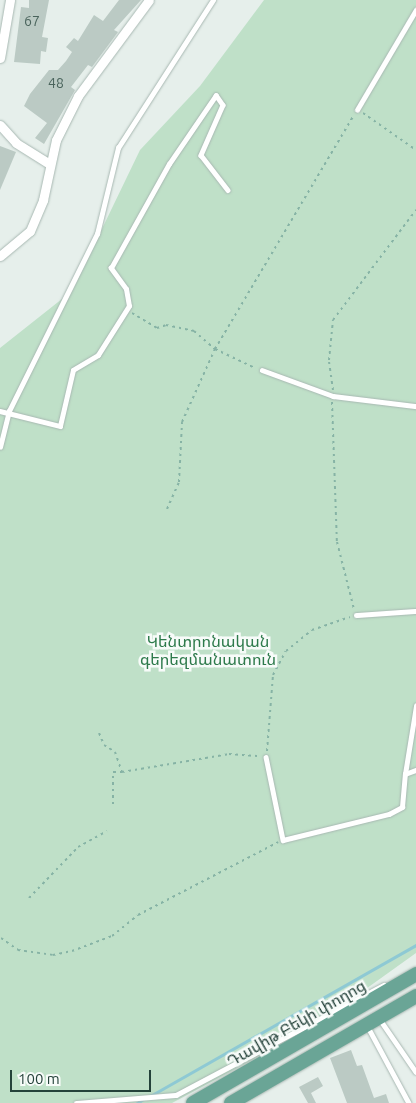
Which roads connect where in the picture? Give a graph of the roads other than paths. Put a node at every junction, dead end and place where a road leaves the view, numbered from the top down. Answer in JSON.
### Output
{"nodes":[{"id":1,"x":10,"y":0,"type":"edge"},
{"id":2,"x":149,"y":0,"type":"edge"},
{"id":3,"x":213,"y":0,"type":"edge"},
{"id":4,"x":416,"y":10,"type":"edge"},
{"id":5,"x":0,"y":58,"type":"edge"},
{"id":6,"x":357,"y":110,"type":"road end"},
{"id":7,"x":0,"y":125,"type":"edge"},
{"id":8,"x":48,"y":163,"type":"junction"},
{"id":9,"x":228,"y":190,"type":"dead end"},
{"id":10,"x":0,"y":256,"type":"edge"},
{"id":11,"x":262,"y":370,"type":"road end"},
{"id":12,"x":416,"y":406,"type":"edge"},
{"id":13,"x":0,"y":411,"type":"edge"},
{"id":14,"x":9,"y":411,"type":"junction"},
{"id":15,"x":0,"y":447,"type":"edge"},
{"id":16,"x":416,"y":611,"type":"edge"},
{"id":17,"x":356,"y":615,"type":"road end"},
{"id":18,"x":416,"y":706,"type":"edge"},
{"id":19,"x":266,"y":757,"type":"road end"},
{"id":20,"x":416,"y":770,"type":"edge"},
{"id":21,"x":405,"y":774,"type":"junction"},
{"id":22,"x":416,"y":974,"type":"edge"},
{"id":23,"x":397,"y":985,"type":"junction"},
{"id":24,"x":416,"y":996,"type":"edge"},
{"id":25,"x":373,"y":1020,"type":"junction"},
{"id":26,"x":416,"y":1072,"type":"edge"},
{"id":27,"x":76,"y":1103,"type":"edge"},
{"id":28,"x":193,"y":1103,"type":"edge"},
{"id":29,"x":230,"y":1103,"type":"edge"},
{"id":30,"x":409,"y":1103,"type":"edge"}],
"edges":[{"from":1,"to":5,"type":"street"},
{"from":2,"to":8,"type":"street"},
{"from":3,"to":14,"type":"lane"},
{"from":4,"to":6,"type":"lane"},
{"from":7,"to":8,"type":"street"},
{"from":8,"to":10,"type":"street"},
{"from":9,"to":14,"type":"lane"},
{"from":11,"to":12,"type":"lane"},
{"from":13,"to":14,"type":"lane"},
{"from":14,"to":15,"type":"lane"},
{"from":16,"to":17,"type":"lane"},
{"from":18,"to":21,"type":"lane"},
{"from":19,"to":21,"type":"lane"},
{"from":20,"to":21,"type":"lane"},
{"from":22,"to":23,"type":"main road","name":"Դավիթ Բեկի փողոց"},
{"from":23,"to":27,"type":"lane"},
{"from":23,"to":28,"type":"main road","name":"Դավիթ Բեկի փողոց"},
{"from":24,"to":25,"type":"main road"},
{"from":25,"to":26,"type":"lane"},
{"from":25,"to":29,"type":"main road"},
{"from":25,"to":30,"type":"lane"}]}
